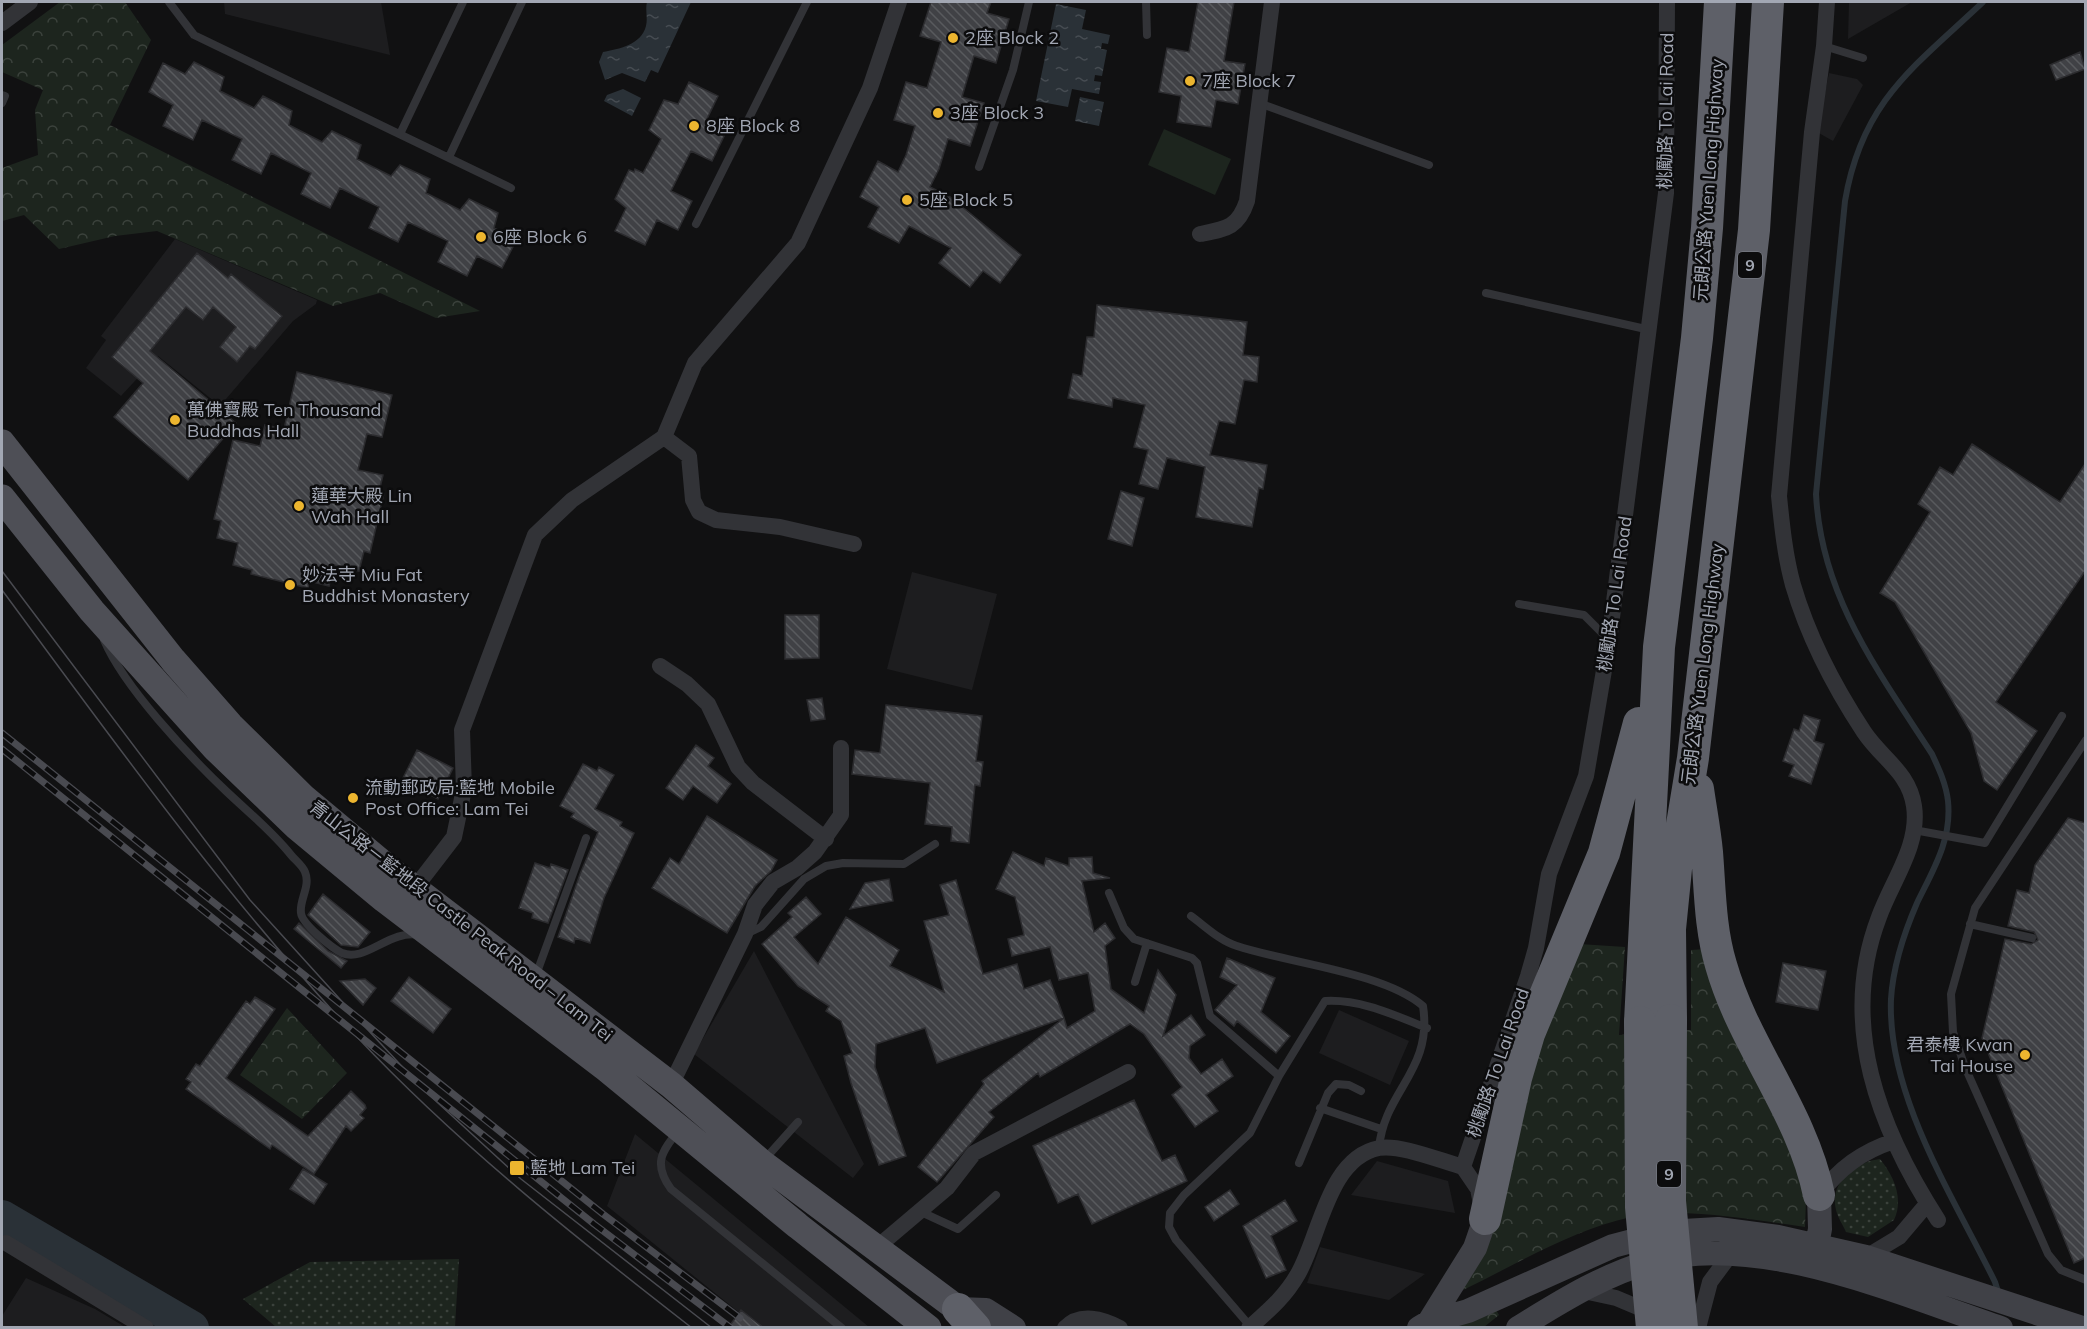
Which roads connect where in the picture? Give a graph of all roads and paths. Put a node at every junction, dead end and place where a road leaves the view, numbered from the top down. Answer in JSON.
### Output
{"nodes":[{"id":1,"x":30,"y":2,"type":"edge"},
{"id":2,"x":169,"y":2,"type":"edge"},
{"id":3,"x":462,"y":2,"type":"edge"},
{"id":4,"x":522,"y":2,"type":"edge"},
{"id":5,"x":807,"y":2,"type":"edge"},
{"id":6,"x":899,"y":2,"type":"edge"},
{"id":7,"x":1029,"y":2,"type":"edge"},
{"id":8,"x":1146,"y":2,"type":"edge"},
{"id":9,"x":1272,"y":2,"type":"edge"},
{"id":10,"x":1667,"y":2,"type":"edge"},
{"id":11,"x":1720,"y":2,"type":"edge"},
{"id":12,"x":1768,"y":2,"type":"edge"},
{"id":13,"x":1827,"y":2,"type":"edge"},
{"id":14,"x":2,"y":23,"type":"edge"},
{"id":15,"x":1147,"y":34,"type":"dead end"},
{"id":16,"x":1824,"y":46,"type":"junction"},
{"id":17,"x":1863,"y":58,"type":"dead end"},
{"id":18,"x":2,"y":95,"type":"edge"},
{"id":19,"x":2,"y":103,"type":"edge"},
{"id":20,"x":1259,"y":103,"type":"junction"},
{"id":21,"x":400,"y":134,"type":"junction"},
{"id":22,"x":449,"y":157,"type":"junction"},
{"id":23,"x":1430,"y":165,"type":"dead end"},
{"id":24,"x":979,"y":167,"type":"dead end"},
{"id":25,"x":511,"y":188,"type":"dead end"},
{"id":26,"x":696,"y":224,"type":"dead end"},
{"id":27,"x":1200,"y":234,"type":"dead end"},
{"id":28,"x":1486,"y":293,"type":"dead end"},
{"id":29,"x":1650,"y":330,"type":"junction"},
{"id":30,"x":664,"y":437,"type":"junction"},
{"id":31,"x":2,"y":443,"type":"edge"},
{"id":32,"x":2,"y":498,"type":"edge"},
{"id":33,"x":854,"y":544,"type":"dead end"},
{"id":34,"x":1519,"y":603,"type":"dead end"},
{"id":35,"x":92,"y":611,"type":"junction"},
{"id":36,"x":1610,"y":641,"type":"junction"},
{"id":37,"x":1659,"y":647,"type":"junction"},
{"id":38,"x":660,"y":666,"type":"dead end"},
{"id":39,"x":2062,"y":716,"type":"dead end"},
{"id":40,"x":2085,"y":740,"type":"edge"},
{"id":41,"x":841,"y":748,"type":"dead end"},
{"id":42,"x":1693,"y":758,"type":"junction"},
{"id":43,"x":1919,"y":831,"type":"junction"},
{"id":44,"x":586,"y":838,"type":"dead end"},
{"id":45,"x":826,"y":839,"type":"junction"},
{"id":46,"x":935,"y":844,"type":"dead end"},
{"id":47,"x":414,"y":889,"type":"junction"},
{"id":48,"x":1109,"y":893,"type":"dead end"},
{"id":49,"x":1191,"y":916,"type":"dead end"},
{"id":50,"x":1970,"y":924,"type":"junction"},
{"id":51,"x":745,"y":934,"type":"junction"},
{"id":52,"x":434,"y":938,"type":"junction"},
{"id":53,"x":2032,"y":938,"type":"dead end"},
{"id":54,"x":1147,"y":943,"type":"junction"},
{"id":55,"x":534,"y":981,"type":"junction"},
{"id":56,"x":1135,"y":982,"type":"dead end"},
{"id":57,"x":1426,"y":1028,"type":"junction"},
{"id":58,"x":1128,"y":1072,"type":"dead end"},
{"id":59,"x":1279,"y":1076,"type":"junction"},
{"id":60,"x":671,"y":1085,"type":"junction"},
{"id":61,"x":1361,"y":1090,"type":"dead end"},
{"id":62,"x":1320,"y":1108,"type":"junction"},
{"id":63,"x":798,"y":1122,"type":"dead end"},
{"id":64,"x":681,"y":1128,"type":"junction"},
{"id":65,"x":1381,"y":1129,"type":"junction"},
{"id":66,"x":1894,"y":1141,"type":"junction"},
{"id":67,"x":1379,"y":1148,"type":"junction"},
{"id":68,"x":762,"y":1163,"type":"junction"},
{"id":69,"x":1299,"y":1163,"type":"dead end"},
{"id":70,"x":1463,"y":1167,"type":"junction"},
{"id":71,"x":996,"y":1195,"type":"dead end"},
{"id":72,"x":1819,"y":1195,"type":"junction"},
{"id":73,"x":1927,"y":1204,"type":"junction"},
{"id":74,"x":919,"y":1211,"type":"junction"},
{"id":75,"x":1485,"y":1219,"type":"junction"},
{"id":76,"x":1938,"y":1220,"type":"dead end"},
{"id":77,"x":4,"y":1243,"type":"edge"},
{"id":78,"x":875,"y":1249,"type":"junction"},
{"id":79,"x":1730,"y":1255,"type":"junction"},
{"id":80,"x":1814,"y":1256,"type":"junction"},
{"id":81,"x":1866,"y":1257,"type":"junction"},
{"id":82,"x":2085,"y":1281,"type":"edge"},
{"id":83,"x":1579,"y":1290,"type":"junction"},
{"id":84,"x":966,"y":1318,"type":"edge"},
{"id":85,"x":2072,"y":1324,"type":"edge"},
{"id":86,"x":1424,"y":1325,"type":"edge"},
{"id":87,"x":1249,"y":1327,"type":"edge"},
{"id":88,"x":146,"y":1328,"type":"edge"},
{"id":89,"x":842,"y":1328,"type":"edge"},
{"id":90,"x":928,"y":1328,"type":"edge"},
{"id":91,"x":1014,"y":1328,"type":"edge"},
{"id":92,"x":1065,"y":1328,"type":"edge"},
{"id":93,"x":1120,"y":1328,"type":"edge"},
{"id":94,"x":1518,"y":1328,"type":"edge"},
{"id":95,"x":1652,"y":1328,"type":"edge"},
{"id":96,"x":1674,"y":1328,"type":"edge"},
{"id":97,"x":1682,"y":1328,"type":"edge"},
{"id":98,"x":1698,"y":1328,"type":"edge"},
{"id":99,"x":2001,"y":1328,"type":"edge"}],
"edges":[{"from":1,"to":14,"type":"street"},
{"from":2,"to":21,"type":"lane"},
{"from":3,"to":21,"type":"lane"},
{"from":4,"to":22,"type":"lane"},
{"from":5,"to":26,"type":"lane"},
{"from":6,"to":30,"type":"street"},
{"from":7,"to":24,"type":"lane"},
{"from":8,"to":15,"type":"lane"},
{"from":9,"to":20,"type":"street"},
{"from":10,"to":29,"type":"street","name":"桃勵路 To Lai Road"},
{"from":11,"to":37,"type":"highway","name":"元朗公路 Yuen Long Highway","number":"9"},
{"from":12,"to":42,"type":"highway","name":"元朗公路 Yuen Long Highway","number":"9"},
{"from":13,"to":16,"type":"street"},
{"from":16,"to":17,"type":"lane"},
{"from":16,"to":43,"type":"street"},
{"from":18,"to":19,"type":"lane"},
{"from":20,"to":23,"type":"lane"},
{"from":20,"to":27,"type":"street"},
{"from":21,"to":22,"type":"lane"},
{"from":22,"to":25,"type":"lane"},
{"from":28,"to":29,"type":"lane"},
{"from":29,"to":36,"type":"street","name":"桃勵路 To Lai Road"},
{"from":30,"to":33,"type":"street"},
{"from":30,"to":47,"type":"street"},
{"from":31,"to":47,"type":"main road","name":"青山公路－藍地段 Castle Peak Road – Lam Tei"},
{"from":32,"to":35,"type":"main road","name":"青山公路－藍地段 Castle Peak Road – Lam Tei"},
{"from":34,"to":36,"type":"lane"},
{"from":35,"to":52,"type":"main road","name":"青山公路－藍地段 Castle Peak Road – Lam Tei"},
{"from":35,"to":52,"type":"lane"},
{"from":36,"to":70,"type":"street","name":"桃勵路 To Lai Road"},
{"from":37,"to":75,"type":"highway"},
{"from":37,"to":95,"type":"highway","name":"元朗公路 Yuen Long Highway","number":"9","bridge":true},
{"from":38,"to":45,"type":"street"},
{"from":39,"to":43,"type":"lane"},
{"from":40,"to":50,"type":"lane"},
{"from":41,"to":45,"type":"street"},
{"from":42,"to":72,"type":"highway","number":"9"},
{"from":42,"to":97,"type":"highway","name":"元朗公路 Yuen Long Highway","number":"9","bridge":true},
{"from":43,"to":66,"type":"street"},
{"from":44,"to":55,"type":"lane"},
{"from":45,"to":51,"type":"street"},
{"from":46,"to":51,"type":"lane"},
{"from":47,"to":55,"type":"main road","name":"青山公路－藍地段 Castle Peak Road – Lam Tei"},
{"from":48,"to":54,"type":"lane"},
{"from":49,"to":57,"type":"lane"},
{"from":50,"to":53,"type":"lane"},
{"from":50,"to":82,"type":"lane"},
{"from":51,"to":60,"type":"street"},
{"from":52,"to":64,"type":"main road","name":"青山公路－藍地段 Castle Peak Road – Lam Tei"},
{"from":54,"to":56,"type":"lane"},
{"from":54,"to":59,"type":"lane"},
{"from":55,"to":60,"type":"main road","name":"青山公路－藍地段 Castle Peak Road – Lam Tei"},
{"from":57,"to":59,"type":"lane"},
{"from":57,"to":65,"type":"lane"},
{"from":58,"to":74,"type":"street"},
{"from":59,"to":87,"type":"lane"},
{"from":60,"to":68,"type":"main road","name":"青山公路－藍地段 Castle Peak Road – Lam Tei"},
{"from":61,"to":62,"type":"lane"},
{"from":62,"to":65,"type":"lane"},
{"from":62,"to":69,"type":"lane"},
{"from":63,"to":68,"type":"lane"},
{"from":64,"to":89,"type":"lane"},
{"from":64,"to":90,"type":"main road","name":"青山公路－藍地段 Castle Peak Road – Lam Tei"},
{"from":65,"to":67,"type":"lane"},
{"from":66,"to":72,"type":"street"},
{"from":66,"to":73,"type":"street"},
{"from":67,"to":70,"type":"street"},
{"from":67,"to":87,"type":"street"},
{"from":68,"to":78,"type":"main road","name":"青山公路－藍地段 Castle Peak Road – Lam Tei"},
{"from":70,"to":75,"type":"street"},
{"from":71,"to":74,"type":"lane"},
{"from":72,"to":80,"type":"main road"},
{"from":73,"to":76,"type":"street"},
{"from":73,"to":81,"type":"street"},
{"from":74,"to":78,"type":"street"},
{"from":75,"to":86,"type":"main road"},
{"from":77,"to":88,"type":"street"},
{"from":78,"to":84,"type":"main road","name":"青山公路－藍地段 Castle Peak Road – Lam Tei"},
{"from":79,"to":80,"type":"main road"},
{"from":79,"to":83,"type":"main road"},
{"from":79,"to":98,"type":"street"},
{"from":80,"to":81,"type":"main road"},
{"from":80,"to":86,"type":"main road"},
{"from":80,"to":99,"type":"main road"},
{"from":81,"to":85,"type":"main road"},
{"from":83,"to":94,"type":"main road"},
{"from":83,"to":96,"type":"street"},
{"from":84,"to":91,"type":"main road"},
{"from":92,"to":93,"type":"street"}]}
